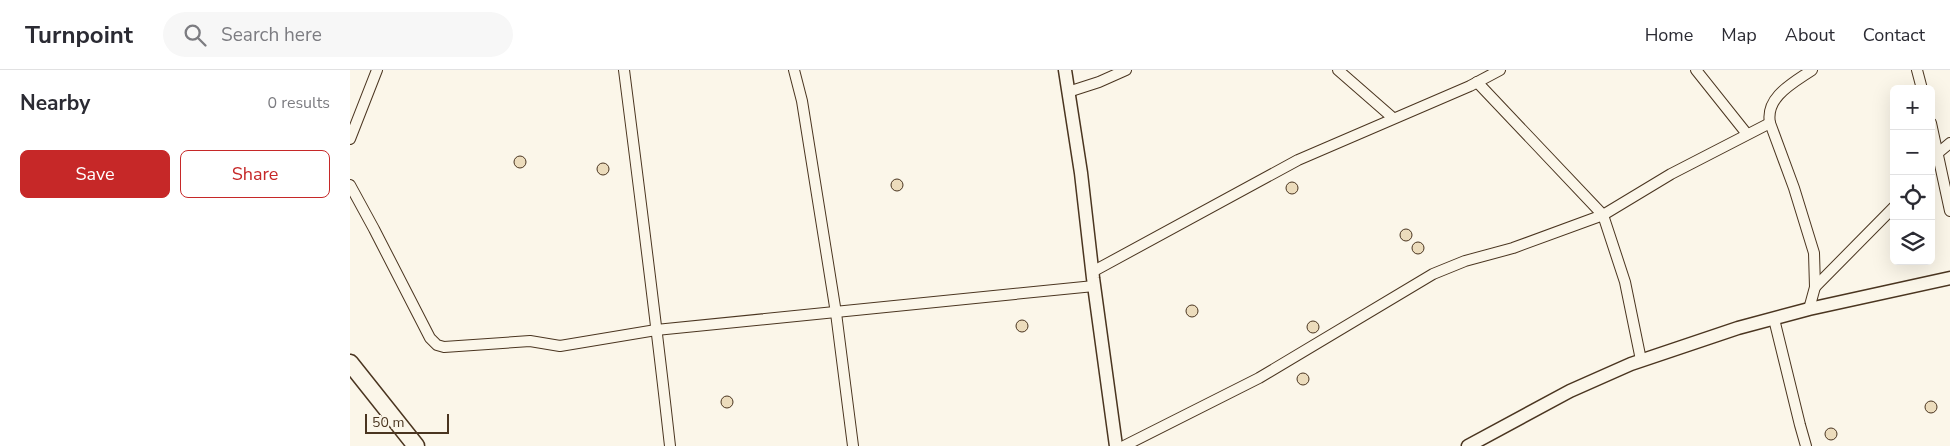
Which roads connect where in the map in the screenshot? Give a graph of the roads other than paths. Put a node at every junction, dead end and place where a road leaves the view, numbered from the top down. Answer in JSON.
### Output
{"nodes":[{"id":1,"x":377,"y":70,"type":"edge"},
{"id":2,"x":624,"y":70,"type":"edge"},
{"id":3,"x":794,"y":70,"type":"edge"},
{"id":4,"x":1065,"y":70,"type":"edge"},
{"id":5,"x":1126,"y":70,"type":"edge"},
{"id":6,"x":1338,"y":70,"type":"edge"},
{"id":7,"x":1500,"y":70,"type":"edge"},
{"id":8,"x":1696,"y":70,"type":"edge"},
{"id":9,"x":1812,"y":70,"type":"edge"},
{"id":10,"x":1917,"y":70,"type":"edge"},
{"id":11,"x":1478,"y":82,"type":"junction"},
{"id":12,"x":1921,"y":85,"type":"edge"},
{"id":13,"x":1068,"y":92,"type":"junction"},
{"id":14,"x":1393,"y":118,"type":"junction"},
{"id":15,"x":1770,"y":123,"type":"junction"},
{"id":16,"x":1933,"y":130,"type":"edge"},
{"id":17,"x":1746,"y":134,"type":"junction"},
{"id":18,"x":350,"y":139,"type":"edge"},
{"id":19,"x":1950,"y":143,"type":"edge"},
{"id":20,"x":1939,"y":156,"type":"junction"},
{"id":21,"x":1935,"y":162,"type":"edge"},
{"id":22,"x":350,"y":185,"type":"edge"},
{"id":23,"x":1890,"y":211,"type":"edge"},
{"id":24,"x":1950,"y":211,"type":"edge"},
{"id":25,"x":1603,"y":215,"type":"junction"},
{"id":26,"x":1092,"y":272,"type":"junction"},
{"id":27,"x":1950,"y":278,"type":"edge"},
{"id":28,"x":1094,"y":286,"type":"junction"},
{"id":29,"x":1815,"y":288,"type":"junction"},
{"id":30,"x":1809,"y":309,"type":"junction"},
{"id":31,"x":836,"y":313,"type":"junction"},
{"id":32,"x":1774,"y":319,"type":"junction"},
{"id":33,"x":656,"y":330,"type":"junction"},
{"id":34,"x":1641,"y":360,"type":"junction"},
{"id":35,"x":350,"y":363,"type":"edge"},
{"id":36,"x":416,"y":446,"type":"edge"},
{"id":37,"x":670,"y":446,"type":"edge"},
{"id":38,"x":853,"y":446,"type":"edge"},
{"id":39,"x":1116,"y":446,"type":"edge"},
{"id":40,"x":1124,"y":446,"type":"edge"},
{"id":41,"x":1468,"y":446,"type":"edge"},
{"id":42,"x":1806,"y":446,"type":"edge"}],
"edges":[{"from":1,"to":18,"type":"street"},
{"from":2,"to":33,"type":"street"},
{"from":3,"to":31,"type":"street"},
{"from":4,"to":13,"type":"street"},
{"from":5,"to":13,"type":"street"},
{"from":6,"to":14,"type":"street"},
{"from":7,"to":11,"type":"street"},
{"from":8,"to":17,"type":"street"},
{"from":9,"to":15,"type":"street"},
{"from":10,"to":12,"type":"street"},
{"from":11,"to":14,"type":"street"},
{"from":11,"to":25,"type":"street"},
{"from":13,"to":26,"type":"street"},
{"from":14,"to":26,"type":"street"},
{"from":15,"to":17,"type":"street"},
{"from":15,"to":29,"type":"street"},
{"from":16,"to":20,"type":"street"},
{"from":17,"to":25,"type":"street"},
{"from":19,"to":20,"type":"street"},
{"from":20,"to":21,"type":"street"},
{"from":20,"to":24,"type":"street"},
{"from":22,"to":33,"type":"street"},
{"from":23,"to":29,"type":"street"},
{"from":25,"to":34,"type":"street"},
{"from":25,"to":40,"type":"street"},
{"from":26,"to":28,"type":"street"},
{"from":27,"to":30,"type":"street"},
{"from":28,"to":31,"type":"street"},
{"from":28,"to":39,"type":"street"},
{"from":29,"to":30,"type":"street"},
{"from":30,"to":32,"type":"street"},
{"from":31,"to":33,"type":"street"},
{"from":31,"to":38,"type":"street"},
{"from":32,"to":34,"type":"street"},
{"from":32,"to":42,"type":"street"},
{"from":33,"to":37,"type":"street"},
{"from":34,"to":41,"type":"street"},
{"from":35,"to":36,"type":"highway"}]}
